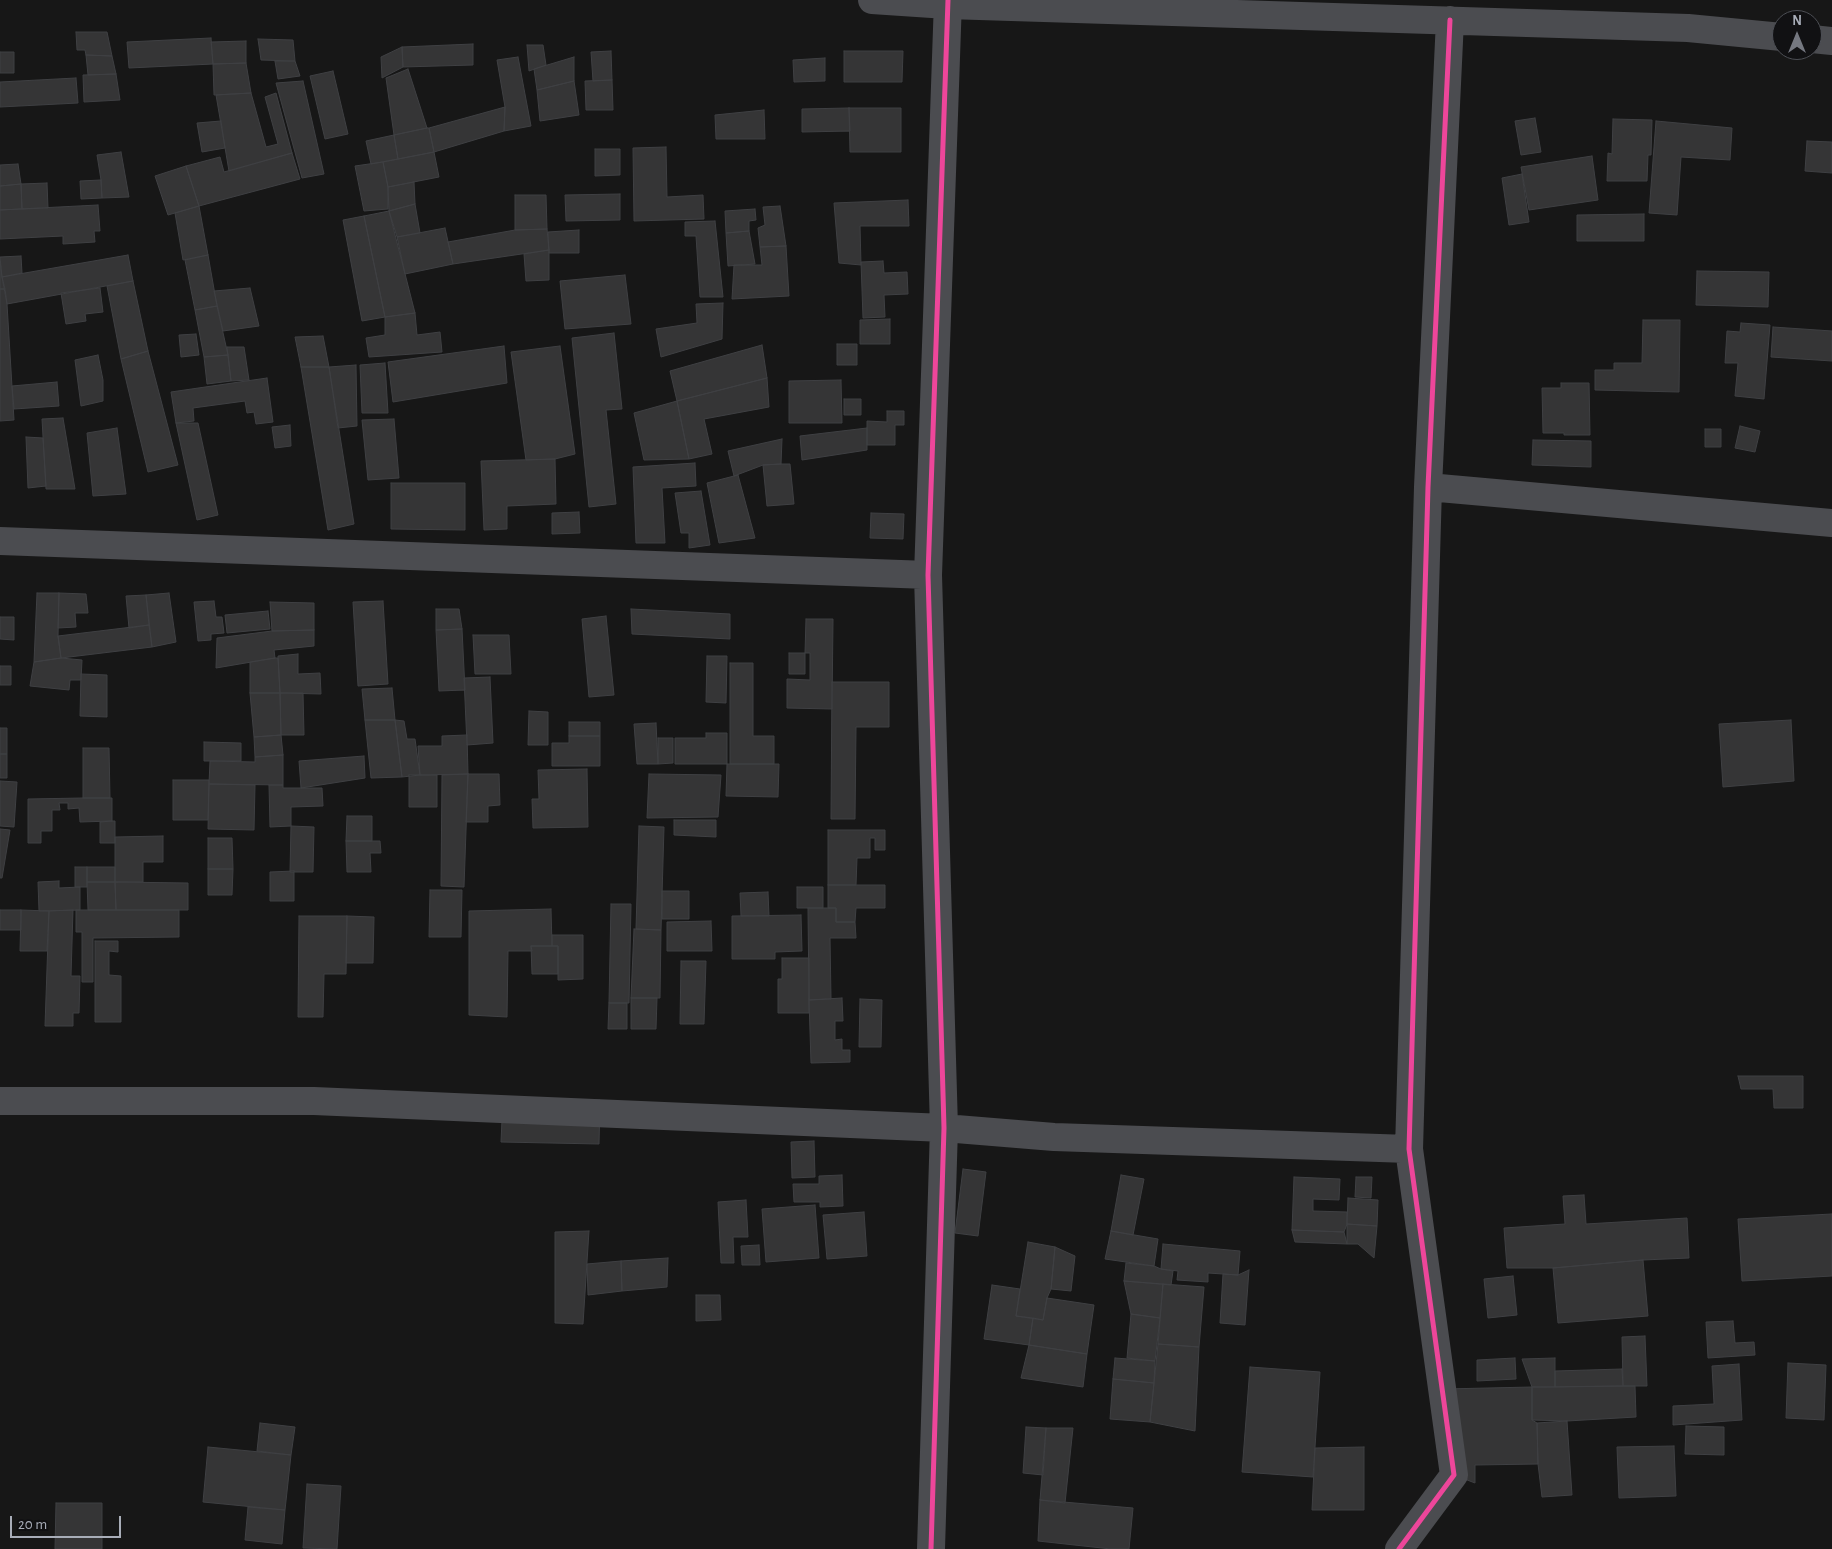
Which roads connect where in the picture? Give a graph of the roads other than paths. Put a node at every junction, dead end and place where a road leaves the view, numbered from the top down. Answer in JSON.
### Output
{"nodes":[{"id":1,"x":872,"y":0,"type":"edge"},
{"id":2,"x":948,"y":2,"type":"edge"},
{"id":3,"x":1450,"y":20,"type":"junction"},
{"id":4,"x":1772,"y":35,"type":"edge"},
{"id":5,"x":1428,"y":487,"type":"junction"},
{"id":6,"x":1832,"y":523,"type":"edge"},
{"id":7,"x":0,"y":541,"type":"edge"},
{"id":8,"x":928,"y":575,"type":"junction"},
{"id":9,"x":0,"y":1101,"type":"edge"},
{"id":10,"x":944,"y":1128,"type":"junction"},
{"id":11,"x":1409,"y":1149,"type":"junction"},
{"id":12,"x":932,"y":1549,"type":"edge"},
{"id":13,"x":1399,"y":1549,"type":"edge"}],
"edges":[{"from":1,"to":2,"type":"street"},
{"from":2,"to":3,"type":"street"},
{"from":2,"to":8,"type":"street"},
{"from":3,"to":4,"type":"street"},
{"from":3,"to":5,"type":"street"},
{"from":5,"to":6,"type":"street"},
{"from":5,"to":11,"type":"street"},
{"from":7,"to":8,"type":"street"},
{"from":8,"to":10,"type":"street"},
{"from":9,"to":10,"type":"street"},
{"from":10,"to":11,"type":"street"},
{"from":10,"to":12,"type":"street"},
{"from":11,"to":13,"type":"street"}]}
